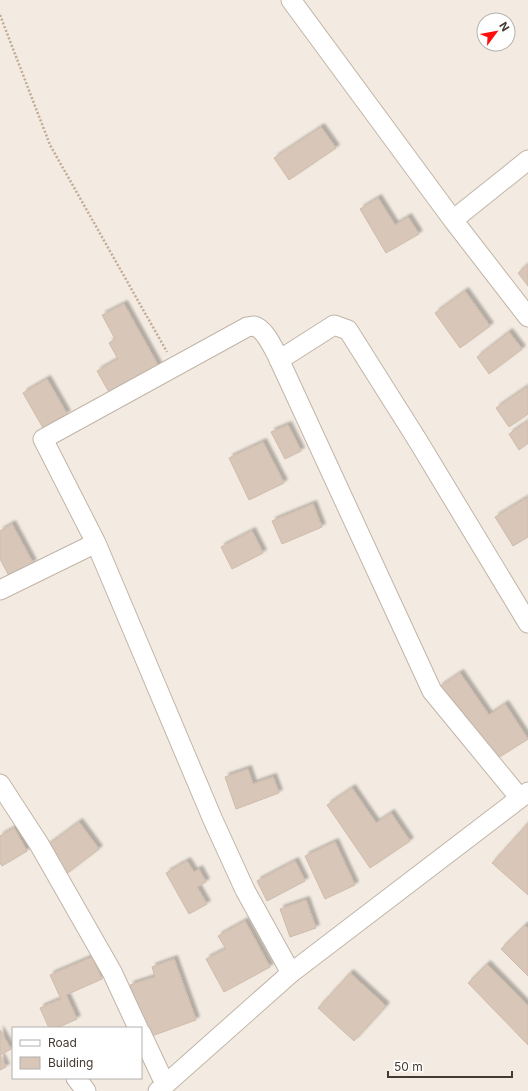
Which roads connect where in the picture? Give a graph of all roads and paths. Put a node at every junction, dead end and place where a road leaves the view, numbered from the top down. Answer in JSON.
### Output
{"nodes":[{"id":1,"x":291,"y":0,"type":"edge"},
{"id":2,"x":0,"y":15,"type":"edge"},
{"id":3,"x":528,"y":160,"type":"edge"},
{"id":4,"x":453,"y":220,"type":"junction"},
{"id":5,"x":528,"y":317,"type":"edge"},
{"id":6,"x":279,"y":360,"type":"junction"},
{"id":7,"x":176,"y":367,"type":"junction"},
{"id":8,"x":96,"y":543,"type":"junction"},
{"id":9,"x":0,"y":590,"type":"edge"},
{"id":10,"x":528,"y":623,"type":"edge"},
{"id":11,"x":0,"y":784,"type":"edge"},
{"id":12,"x":524,"y":795,"type":"edge"},
{"id":13,"x":291,"y":973,"type":"junction"},
{"id":14,"x":138,"y":1027,"type":"edge"},
{"id":15,"x":142,"y":1037,"type":"edge"},
{"id":16,"x":77,"y":1079,"type":"edge"},
{"id":17,"x":161,"y":1088,"type":"edge"},
{"id":18,"x":86,"y":1091,"type":"edge"}],
"edges":[{"from":1,"to":4,"type":"street"},
{"from":2,"to":7,"type":"path"},
{"from":3,"to":4,"type":"street"},
{"from":4,"to":5,"type":"street"},
{"from":6,"to":7,"type":"street"},
{"from":6,"to":10,"type":"street"},
{"from":6,"to":12,"type":"street"},
{"from":7,"to":8,"type":"street"},
{"from":8,"to":9,"type":"street"},
{"from":8,"to":13,"type":"street"},
{"from":11,"to":14,"type":"street"},
{"from":12,"to":13,"type":"street"},
{"from":13,"to":17,"type":"street"},
{"from":15,"to":17,"type":"street"},
{"from":16,"to":18,"type":"street"}]}
